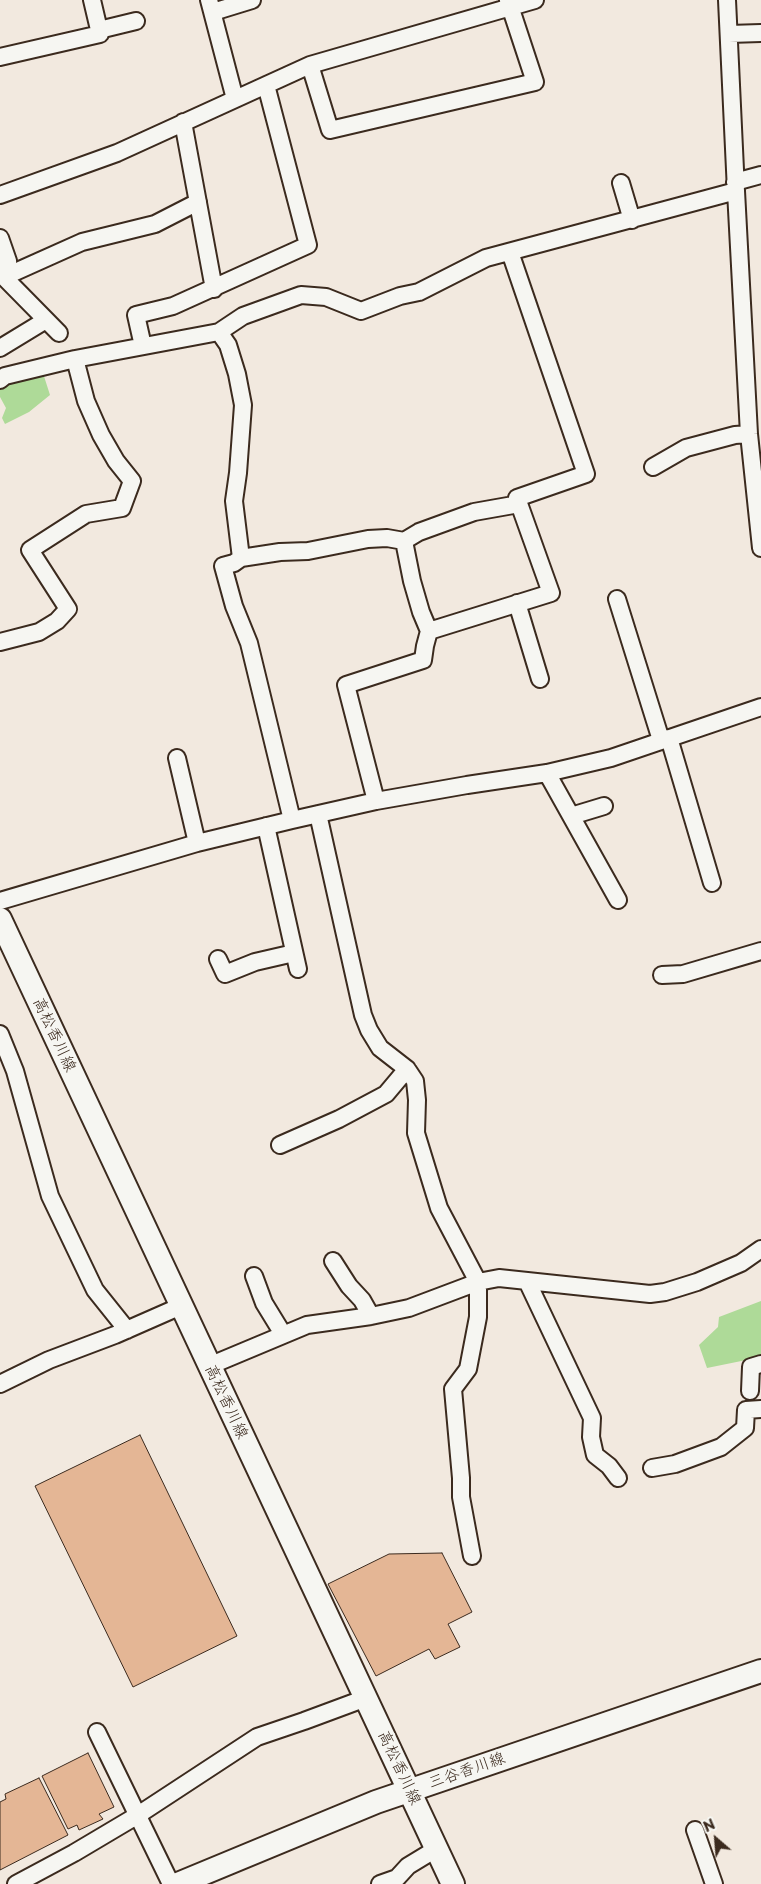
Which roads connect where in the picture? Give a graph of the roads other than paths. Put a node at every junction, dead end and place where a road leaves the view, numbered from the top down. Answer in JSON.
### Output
{"nodes":[{"id":1,"x":92,"y":0,"type":"edge"},
{"id":2,"x":252,"y":0,"type":"edge"},
{"id":3,"x":535,"y":0,"type":"edge"},
{"id":4,"x":727,"y":0,"type":"edge"},
{"id":5,"x":509,"y":4,"type":"edge"},
{"id":6,"x":211,"y":6,"type":"edge"},
{"id":7,"x":136,"y":21,"type":"dead end"},
{"id":8,"x":99,"y":30,"type":"junction"},
{"id":9,"x":761,"y":33,"type":"edge"},
{"id":10,"x":729,"y":34,"type":"junction"},
{"id":11,"x":0,"y":58,"type":"edge"},
{"id":12,"x":310,"y":66,"type":"junction"},
{"id":13,"x":266,"y":84,"type":"junction"},
{"id":14,"x":235,"y":98,"type":"junction"},
{"id":15,"x":183,"y":122,"type":"junction"},
{"id":16,"x":761,"y":175,"type":"edge"},
{"id":17,"x":621,"y":183,"type":"dead end"},
{"id":18,"x":736,"y":186,"type":"junction"},
{"id":19,"x":0,"y":195,"type":"edge"},
{"id":20,"x":198,"y":202,"type":"junction"},
{"id":21,"x":632,"y":220,"type":"junction"},
{"id":22,"x":0,"y":238,"type":"edge"},
{"id":23,"x":510,"y":252,"type":"junction"},
{"id":24,"x":1,"y":272,"type":"edge"},
{"id":25,"x":214,"y":289,"type":"junction"},
{"id":26,"x":46,"y":320,"type":"junction"},
{"id":27,"x":219,"y":332,"type":"junction"},
{"id":28,"x":59,"y":333,"type":"dead end"},
{"id":29,"x":143,"y":346,"type":"junction"},
{"id":30,"x":0,"y":348,"type":"edge"},
{"id":31,"x":76,"y":359,"type":"junction"},
{"id":32,"x":0,"y":380,"type":"edge"},
{"id":33,"x":750,"y":434,"type":"junction"},
{"id":34,"x":653,"y":468,"type":"dead end"},
{"id":35,"x":519,"y":504,"type":"junction"},
{"id":36,"x":404,"y":541,"type":"junction"},
{"id":37,"x":761,"y":548,"type":"edge"},
{"id":38,"x":240,"y":558,"type":"junction"},
{"id":39,"x":617,"y":599,"type":"dead end"},
{"id":40,"x":517,"y":604,"type":"junction"},
{"id":41,"x":429,"y":631,"type":"junction"},
{"id":42,"x":0,"y":642,"type":"edge"},
{"id":43,"x":540,"y":679,"type":"dead end"},
{"id":44,"x":761,"y":707,"type":"edge"},
{"id":45,"x":665,"y":739,"type":"junction"},
{"id":46,"x":177,"y":758,"type":"dead end"},
{"id":47,"x":547,"y":773,"type":"junction"},
{"id":48,"x":376,"y":801,"type":"junction"},
{"id":49,"x":604,"y":806,"type":"dead end"},
{"id":50,"x":318,"y":814,"type":"junction"},
{"id":51,"x":571,"y":816,"type":"junction"},
{"id":52,"x":292,"y":820,"type":"junction"},
{"id":53,"x":266,"y":826,"type":"junction"},
{"id":54,"x":196,"y":843,"type":"junction"},
{"id":55,"x":712,"y":883,"type":"dead end"},
{"id":56,"x":618,"y":900,"type":"dead end"},
{"id":57,"x":0,"y":901,"type":"edge"},
{"id":58,"x":0,"y":919,"type":"edge"},
{"id":59,"x":761,"y":951,"type":"edge"},
{"id":60,"x":218,"y":959,"type":"dead end"},
{"id":61,"x":662,"y":975,"type":"dead end"},
{"id":62,"x":0,"y":1034,"type":"edge"},
{"id":63,"x":407,"y":1069,"type":"junction"},
{"id":64,"x":280,"y":1146,"type":"dead end"},
{"id":65,"x":761,"y":1249,"type":"edge"},
{"id":66,"x":333,"y":1261,"type":"dead end"},
{"id":67,"x":254,"y":1276,"type":"dead end"},
{"id":68,"x":527,"y":1281,"type":"junction"},
{"id":69,"x":478,"y":1282,"type":"junction"},
{"id":70,"x":181,"y":1306,"type":"junction"},
{"id":71,"x":371,"y":1316,"type":"junction"},
{"id":72,"x":128,"y":1330,"type":"junction"},
{"id":73,"x":284,"y":1334,"type":"junction"},
{"id":74,"x":761,"y":1364,"type":"edge"},
{"id":75,"x":209,"y":1366,"type":"junction"},
{"id":76,"x":0,"y":1384,"type":"edge"},
{"id":77,"x":750,"y":1391,"type":"dead end"},
{"id":78,"x":761,"y":1409,"type":"edge"},
{"id":79,"x":652,"y":1468,"type":"dead end"},
{"id":80,"x":618,"y":1478,"type":"dead end"},
{"id":81,"x":472,"y":1556,"type":"dead end"},
{"id":82,"x":761,"y":1671,"type":"edge"},
{"id":83,"x":366,"y":1698,"type":"junction"},
{"id":84,"x":97,"y":1732,"type":"dead end"},
{"id":85,"x":410,"y":1790,"type":"junction"},
{"id":86,"x":138,"y":1815,"type":"junction"},
{"id":87,"x":695,"y":1830,"type":"dead end"},
{"id":88,"x":436,"y":1849,"type":"junction"},
{"id":89,"x":16,"y":1884,"type":"edge"},
{"id":90,"x":170,"y":1884,"type":"edge"},
{"id":91,"x":178,"y":1884,"type":"edge"},
{"id":92,"x":380,"y":1884,"type":"edge"},
{"id":93,"x":453,"y":1884,"type":"edge"},
{"id":94,"x":714,"y":1884,"type":"edge"}],
"edges":[{"from":1,"to":8,"type":"street"},
{"from":2,"to":6,"type":"street"},
{"from":3,"to":5,"type":"street"},
{"from":4,"to":10,"type":"street"},
{"from":5,"to":12,"type":"street"},
{"from":5,"to":12,"type":"street"},
{"from":6,"to":14,"type":"street"},
{"from":7,"to":8,"type":"street"},
{"from":8,"to":11,"type":"street"},
{"from":9,"to":10,"type":"street"},
{"from":10,"to":18,"type":"street"},
{"from":12,"to":13,"type":"street"},
{"from":13,"to":14,"type":"street"},
{"from":13,"to":25,"type":"street"},
{"from":14,"to":15,"type":"street"},
{"from":15,"to":19,"type":"street"},
{"from":15,"to":20,"type":"street"},
{"from":16,"to":18,"type":"street"},
{"from":17,"to":21,"type":"street"},
{"from":18,"to":21,"type":"street"},
{"from":18,"to":33,"type":"street"},
{"from":20,"to":24,"type":"street"},
{"from":20,"to":25,"type":"street"},
{"from":21,"to":23,"type":"street"},
{"from":22,"to":24,"type":"street"},
{"from":23,"to":27,"type":"street"},
{"from":23,"to":35,"type":"street"},
{"from":24,"to":26,"type":"street"},
{"from":25,"to":29,"type":"street"},
{"from":26,"to":28,"type":"street"},
{"from":26,"to":30,"type":"street"},
{"from":27,"to":29,"type":"street"},
{"from":27,"to":38,"type":"street"},
{"from":29,"to":31,"type":"street"},
{"from":31,"to":32,"type":"street"},
{"from":31,"to":42,"type":"street"},
{"from":33,"to":34,"type":"street"},
{"from":33,"to":37,"type":"street"},
{"from":35,"to":36,"type":"street"},
{"from":35,"to":40,"type":"street"},
{"from":36,"to":38,"type":"street"},
{"from":36,"to":41,"type":"street"},
{"from":38,"to":52,"type":"street"},
{"from":39,"to":45,"type":"street"},
{"from":40,"to":41,"type":"street"},
{"from":40,"to":43,"type":"street"},
{"from":41,"to":48,"type":"street"},
{"from":44,"to":45,"type":"street"},
{"from":45,"to":47,"type":"street"},
{"from":45,"to":55,"type":"street"},
{"from":46,"to":54,"type":"street"},
{"from":47,"to":48,"type":"street"},
{"from":47,"to":51,"type":"street"},
{"from":48,"to":50,"type":"street"},
{"from":49,"to":51,"type":"street"},
{"from":50,"to":52,"type":"street"},
{"from":50,"to":63,"type":"street"},
{"from":51,"to":56,"type":"street"},
{"from":52,"to":53,"type":"street"},
{"from":53,"to":54,"type":"street"},
{"from":53,"to":60,"type":"street"},
{"from":54,"to":57,"type":"street"},
{"from":58,"to":70,"type":"main road","name":"高松香川線"},
{"from":59,"to":61,"type":"street"},
{"from":62,"to":72,"type":"street"},
{"from":63,"to":64,"type":"street"},
{"from":63,"to":69,"type":"street"},
{"from":65,"to":68,"type":"street"},
{"from":66,"to":71,"type":"street"},
{"from":67,"to":73,"type":"street"},
{"from":68,"to":69,"type":"street"},
{"from":68,"to":80,"type":"street"},
{"from":69,"to":71,"type":"street"},
{"from":69,"to":81,"type":"street"},
{"from":70,"to":72,"type":"street"},
{"from":70,"to":75,"type":"main road","name":"高松香川線"},
{"from":71,"to":73,"type":"street"},
{"from":72,"to":76,"type":"street"},
{"from":73,"to":75,"type":"street"},
{"from":74,"to":77,"type":"street"},
{"from":75,"to":83,"type":"main road","name":"高松香川線"},
{"from":78,"to":79,"type":"street"},
{"from":82,"to":85,"type":"main road","name":"三谷香川線"},
{"from":83,"to":85,"type":"main road","name":"高松香川線"},
{"from":83,"to":86,"type":"street"},
{"from":84,"to":86,"type":"street"},
{"from":85,"to":88,"type":"main road","name":"高松香川線"},
{"from":85,"to":91,"type":"main road","name":"三谷香川線"},
{"from":86,"to":89,"type":"street"},
{"from":86,"to":90,"type":"street"},
{"from":87,"to":94,"type":"street"},
{"from":88,"to":92,"type":"street"},
{"from":88,"to":93,"type":"main road","name":"高松香川線"}]}
